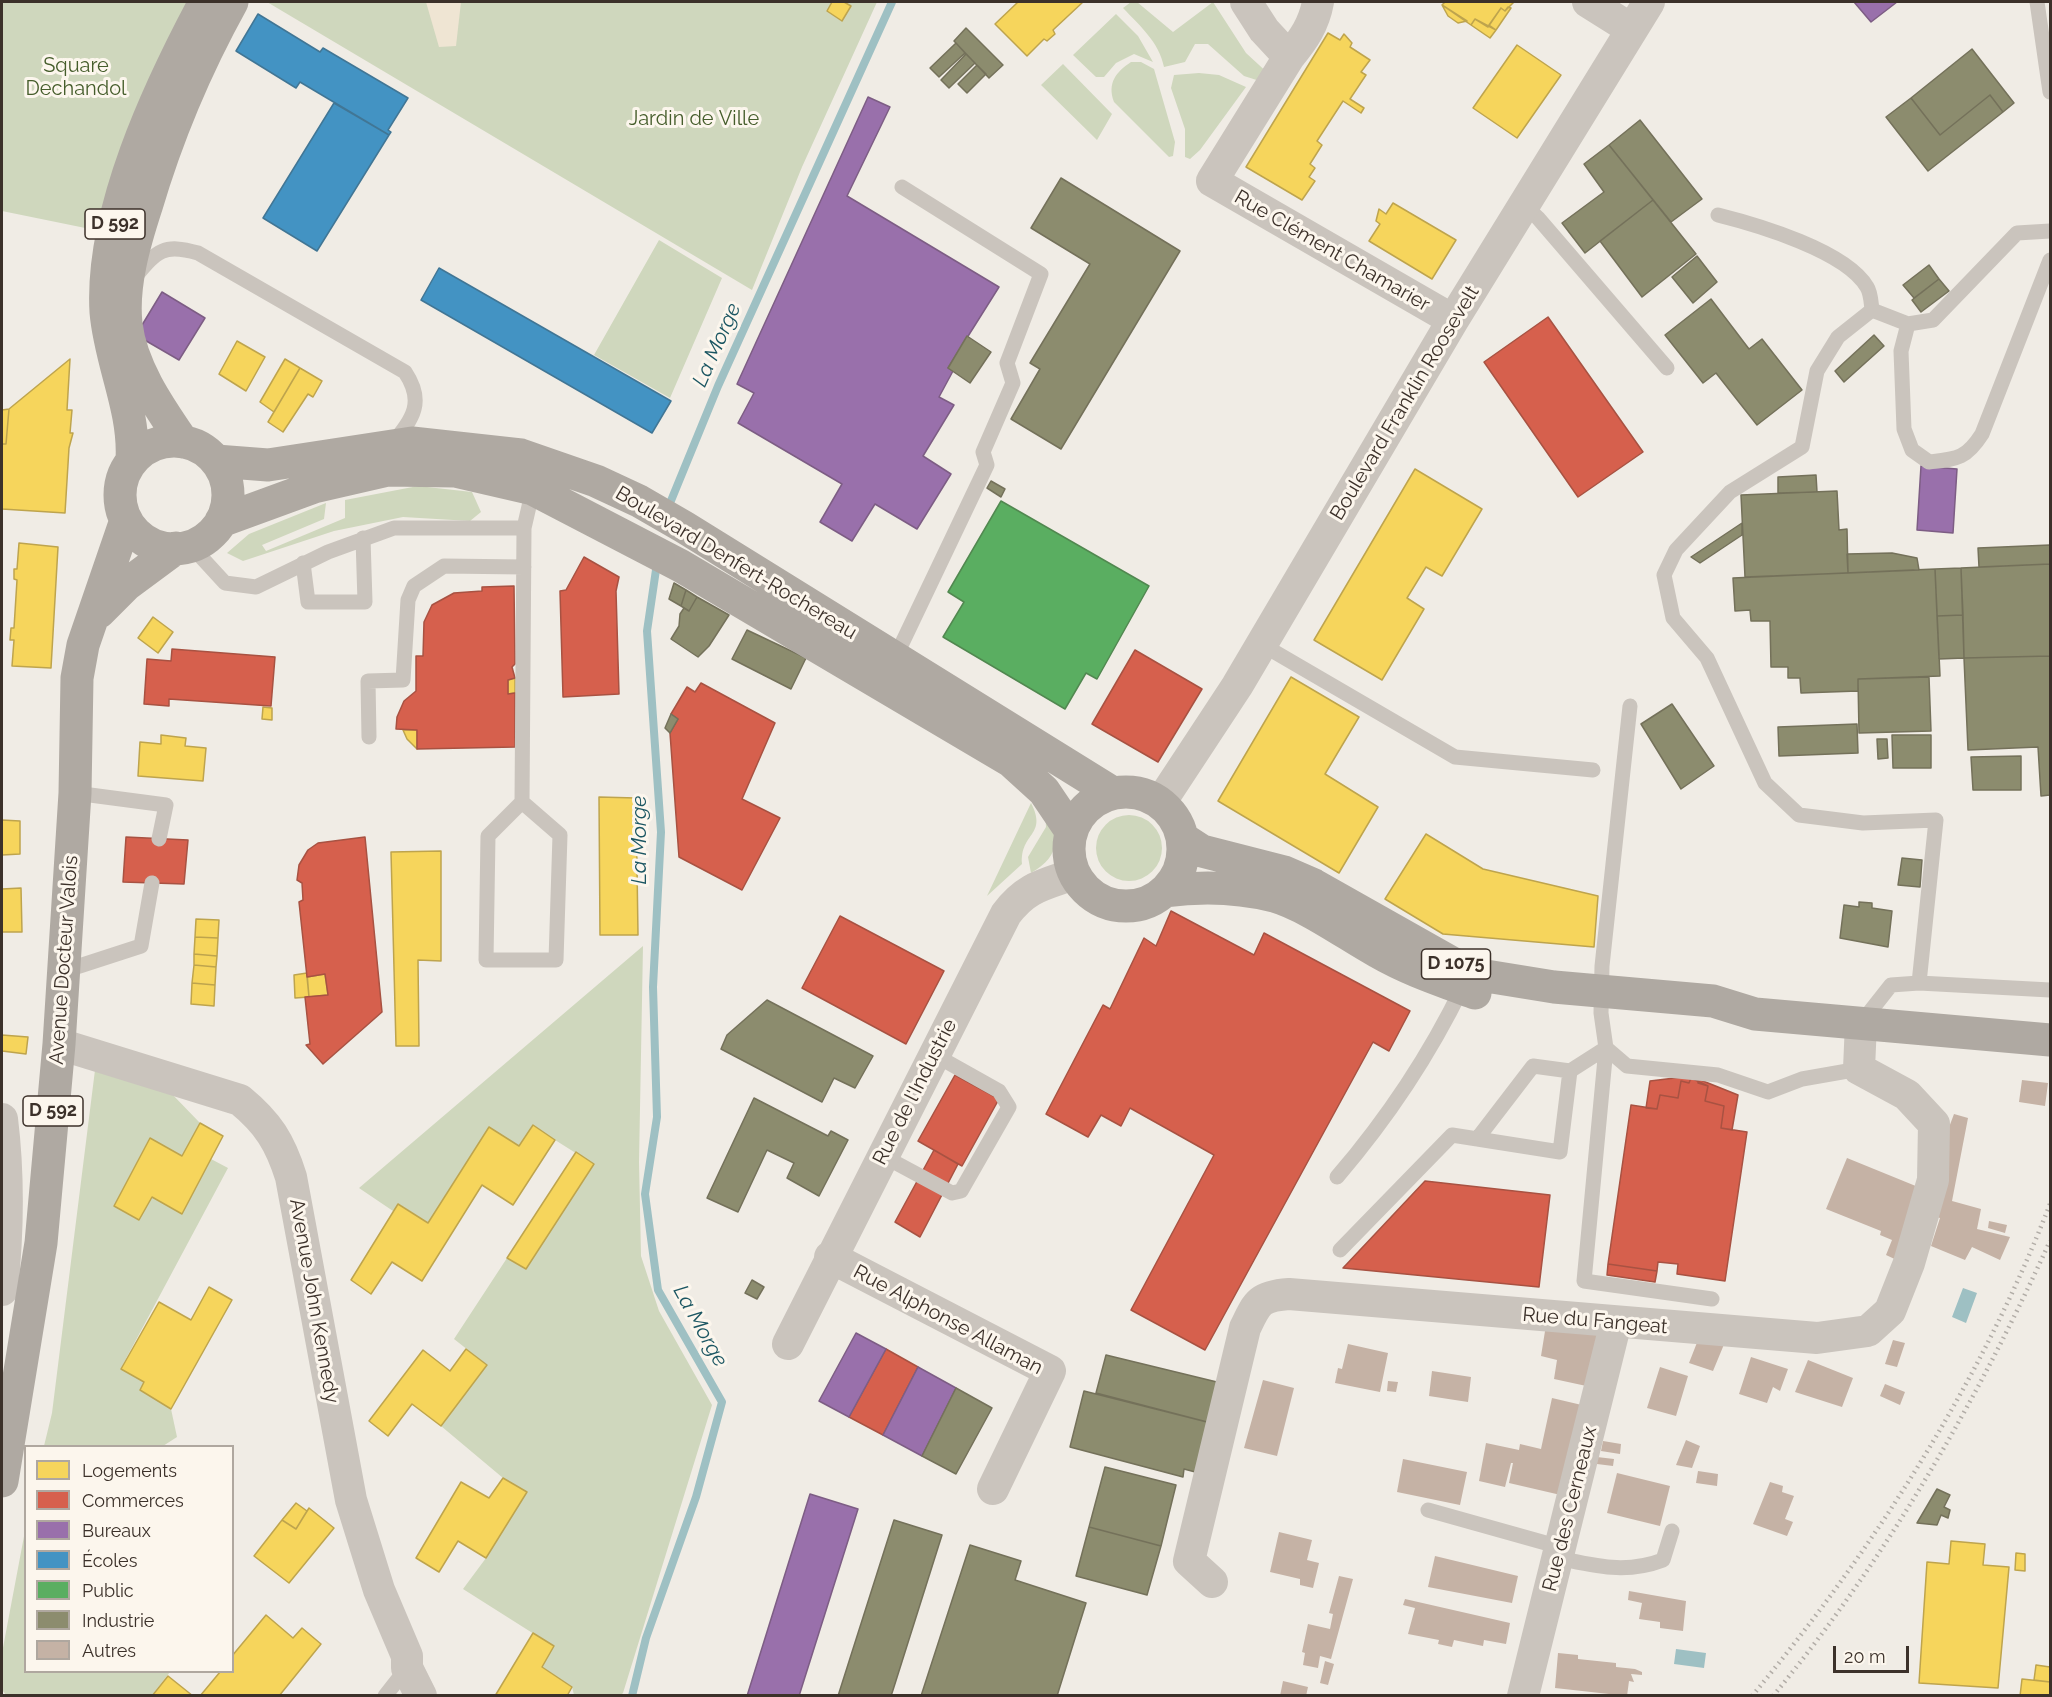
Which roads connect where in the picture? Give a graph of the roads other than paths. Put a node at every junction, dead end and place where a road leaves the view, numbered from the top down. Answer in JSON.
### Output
{"nodes":[{"id":1,"x":205,"y":2,"type":"edge"},
{"id":2,"x":232,"y":2,"type":"edge"},
{"id":3,"x":1246,"y":2,"type":"edge"},
{"id":4,"x":1318,"y":2,"type":"edge"},
{"id":5,"x":1588,"y":2,"type":"edge"},
{"id":6,"x":1648,"y":2,"type":"edge"},
{"id":7,"x":2037,"y":2,"type":"edge"},
{"id":8,"x":1631,"y":29,"type":"junction"},
{"id":9,"x":1289,"y":57,"type":"junction"},
{"id":10,"x":2050,"y":92,"type":"edge"},
{"id":11,"x":902,"y":187,"type":"dead end"},
{"id":12,"x":1524,"y":205,"type":"junction"},
{"id":13,"x":1718,"y":215,"type":"dead end"},
{"id":14,"x":2050,"y":231,"type":"edge"},
{"id":15,"x":2050,"y":260,"type":"edge"},
{"id":16,"x":127,"y":286,"type":"junction"},
{"id":17,"x":1872,"y":310,"type":"junction"},
{"id":18,"x":1453,"y":320,"type":"junction"},
{"id":19,"x":1908,"y":324,"type":"junction"},
{"id":20,"x":1668,"y":369,"type":"dead end"},
{"id":21,"x":183,"y":441,"type":"junction"},
{"id":22,"x":392,"y":445,"type":"junction"},
{"id":23,"x":132,"y":460,"type":"junction"},
{"id":24,"x":216,"y":461,"type":"junction"},
{"id":25,"x":532,"y":489,"type":"junction"},
{"id":26,"x":126,"y":520,"type":"junction"},
{"id":27,"x":221,"y":521,"type":"junction"},
{"id":28,"x":524,"y":528,"type":"junction"},
{"id":29,"x":363,"y":538,"type":"junction"},
{"id":30,"x":183,"y":547,"type":"junction"},
{"id":31,"x":303,"y":563,"type":"junction"},
{"id":32,"x":524,"y":567,"type":"junction"},
{"id":33,"x":93,"y":618,"type":"junction"},
{"id":34,"x":1261,"y":644,"type":"junction"},
{"id":35,"x":895,"y":658,"type":"junction"},
{"id":36,"x":1630,"y":706,"type":"dead end"},
{"id":37,"x":369,"y":737,"type":"dead end"},
{"id":38,"x":1593,"y":771,"type":"dead end"},
{"id":39,"x":1113,"y":793,"type":"junction"},
{"id":40,"x":75,"y":794,"type":"junction"},
{"id":41,"x":522,"y":802,"type":"junction"},
{"id":42,"x":1160,"y":803,"type":"junction"},
{"id":43,"x":1071,"y":831,"type":"junction"},
{"id":44,"x":1182,"y":838,"type":"junction"},
{"id":45,"x":159,"y":839,"type":"dead end"},
{"id":46,"x":1074,"y":874,"type":"junction"},
{"id":47,"x":152,"y":883,"type":"dead end"},
{"id":48,"x":1165,"y":891,"type":"junction"},
{"id":49,"x":64,"y":971,"type":"junction"},
{"id":50,"x":1467,"y":979,"type":"junction"},
{"id":51,"x":1919,"y":983,"type":"junction"},
{"id":52,"x":2050,"y":990,"type":"edge"},
{"id":53,"x":1602,"y":1001,"type":"junction"},
{"id":54,"x":1861,"y":1023,"type":"junction"},
{"id":55,"x":2050,"y":1040,"type":"edge"},
{"id":56,"x":59,"y":1044,"type":"junction"},
{"id":57,"x":1606,"y":1048,"type":"junction"},
{"id":58,"x":933,"y":1054,"type":"junction"},
{"id":59,"x":1859,"y":1069,"type":"junction"},
{"id":60,"x":1570,"y":1071,"type":"junction"},
{"id":61,"x":2,"y":1119,"type":"edge"},
{"id":62,"x":1477,"y":1139,"type":"junction"},
{"id":63,"x":883,"y":1156,"type":"junction"},
{"id":64,"x":1337,"y":1177,"type":"dead end"},
{"id":65,"x":1340,"y":1250,"type":"dead end"},
{"id":66,"x":830,"y":1257,"type":"junction"},
{"id":67,"x":2,"y":1290,"type":"edge"},
{"id":68,"x":1712,"y":1299,"type":"dead end"},
{"id":69,"x":1616,"y":1322,"type":"junction"},
{"id":70,"x":788,"y":1344,"type":"dead end"},
{"id":71,"x":7,"y":1419,"type":"edge"},
{"id":72,"x":2,"y":1481,"type":"edge"},
{"id":73,"x":993,"y":1489,"type":"dead end"},
{"id":74,"x":1428,"y":1510,"type":"dead end"},
{"id":75,"x":1672,"y":1531,"type":"dead end"},
{"id":76,"x":1559,"y":1552,"type":"junction"},
{"id":77,"x":1212,"y":1582,"type":"dead end"},
{"id":78,"x":407,"y":1668,"type":"junction"},
{"id":79,"x":385,"y":1695,"type":"edge"},
{"id":80,"x":421,"y":1695,"type":"edge"},
{"id":81,"x":1523,"y":1695,"type":"edge"}],
"edges":[{"from":1,"to":23,"type":"main road","number":"D 592"},
{"from":2,"to":16,"type":"main road","number":"D 592"},
{"from":3,"to":9,"type":"street"},
{"from":4,"to":9,"type":"street"},
{"from":5,"to":8,"type":"street"},
{"from":6,"to":8,"type":"street","name":"Boulevard Franklin Roosevelt"},
{"from":7,"to":10,"type":"lane"},
{"from":8,"to":12,"type":"street","name":"Boulevard Franklin Roosevelt"},
{"from":9,"to":18,"type":"street","name":"Rue Clément Chamarier"},
{"from":11,"to":35,"type":"lane"},
{"from":12,"to":18,"type":"street","name":"Boulevard Franklin Roosevelt"},
{"from":12,"to":20,"type":"lane"},
{"from":13,"to":17,"type":"lane"},
{"from":14,"to":19,"type":"lane"},
{"from":15,"to":19,"type":"lane"},
{"from":16,"to":21,"type":"main road","number":"D 592"},
{"from":16,"to":22,"type":"lane"},
{"from":17,"to":19,"type":"lane"},
{"from":17,"to":51,"type":"lane"},
{"from":18,"to":34,"type":"street","name":"Boulevard Franklin Roosevelt"},
{"from":21,"to":23,"type":"main road"},
{"from":21,"to":24,"type":"main road"},
{"from":22,"to":24,"type":"main road","name":"Boulevard Denfert-Rochereau"},
{"from":22,"to":35,"type":"main road","name":"Boulevard Denfert-Rochereau"},
{"from":23,"to":26,"type":"main road"},
{"from":24,"to":27,"type":"main road"},
{"from":25,"to":27,"type":"main road","name":"Boulevard Denfert-Rochereau"},
{"from":25,"to":28,"type":"lane"},
{"from":25,"to":43,"type":"main road","name":"Boulevard Denfert-Rochereau"},
{"from":26,"to":30,"type":"main road"},
{"from":26,"to":33,"type":"main road","number":"D 592"},
{"from":27,"to":30,"type":"main road"},
{"from":28,"to":29,"type":"lane"},
{"from":28,"to":32,"type":"lane"},
{"from":29,"to":31,"type":"lane"},
{"from":29,"to":31,"type":"lane"},
{"from":30,"to":31,"type":"lane"},
{"from":30,"to":33,"type":"main road","number":"D 592"},
{"from":32,"to":37,"type":"lane"},
{"from":32,"to":41,"type":"lane"},
{"from":33,"to":40,"type":"main road","name":"Avenue Docteur Valois","number":"D 592"},
{"from":34,"to":38,"type":"lane"},
{"from":34,"to":42,"type":"street","name":"Boulevard Franklin Roosevelt"},
{"from":35,"to":39,"type":"main road","name":"Boulevard Denfert-Rochereau"},
{"from":36,"to":53,"type":"lane"},
{"from":39,"to":42,"type":"main road","name":"Boulevard Denfert-Rochereau"},
{"from":39,"to":43,"type":"main road"},
{"from":40,"to":45,"type":"lane"},
{"from":40,"to":49,"type":"main road","name":"Avenue Docteur Valois","number":"D 592"},
{"from":41,"to":41,"type":"lane"},
{"from":42,"to":44,"type":"main road"},
{"from":43,"to":46,"type":"main road"},
{"from":44,"to":48,"type":"main road"},
{"from":44,"to":50,"type":"main road","number":"D 1075"},
{"from":46,"to":48,"type":"main road"},
{"from":46,"to":58,"type":"street","name":"Rue de l'Industrie"},
{"from":47,"to":49,"type":"lane"},
{"from":48,"to":50,"type":"main road","number":"D 1075"},
{"from":49,"to":56,"type":"main road","name":"Avenue Docteur Valois","number":"D 592"},
{"from":50,"to":53,"type":"main road","number":"D 1075"},
{"from":50,"to":64,"type":"lane"},
{"from":51,"to":52,"type":"lane"},
{"from":51,"to":54,"type":"lane"},
{"from":53,"to":54,"type":"main road","number":"D 1075"},
{"from":53,"to":57,"type":"lane"},
{"from":54,"to":55,"type":"main road","number":"D 1075"},
{"from":54,"to":59,"type":"street"},
{"from":56,"to":71,"type":"main road","name":"Avenue Docteur Valois","number":"D 592"},
{"from":56,"to":78,"type":"street","name":"Avenue John Kennedy"},
{"from":57,"to":59,"type":"lane"},
{"from":57,"to":60,"type":"lane"},
{"from":57,"to":68,"type":"lane"},
{"from":58,"to":63,"type":"street","name":"Rue de l'Industrie"},
{"from":58,"to":63,"type":"lane"},
{"from":59,"to":69,"type":"street","name":"Rue du Fangeat"},
{"from":60,"to":62,"type":"lane"},
{"from":60,"to":62,"type":"lane"},
{"from":61,"to":67,"type":"street"},
{"from":62,"to":65,"type":"lane"},
{"from":63,"to":66,"type":"street","name":"Rue de l'Industrie"},
{"from":66,"to":70,"type":"street","name":"Rue de l'Industrie"},
{"from":66,"to":73,"type":"street","name":"Rue Alphonse Allaman"},
{"from":69,"to":76,"type":"street","name":"Rue des Cerneaux"},
{"from":69,"to":77,"type":"street","name":"Rue du Fangeat"},
{"from":71,"to":72,"type":"main road","name":"Avenue Docteur Valois","number":"D 592"},
{"from":74,"to":76,"type":"lane"},
{"from":75,"to":76,"type":"lane"},
{"from":76,"to":81,"type":"street","name":"Rue des Cerneaux"},
{"from":78,"to":79,"type":"lane"},
{"from":78,"to":80,"type":"street","name":"Avenue John Kennedy"}]}
